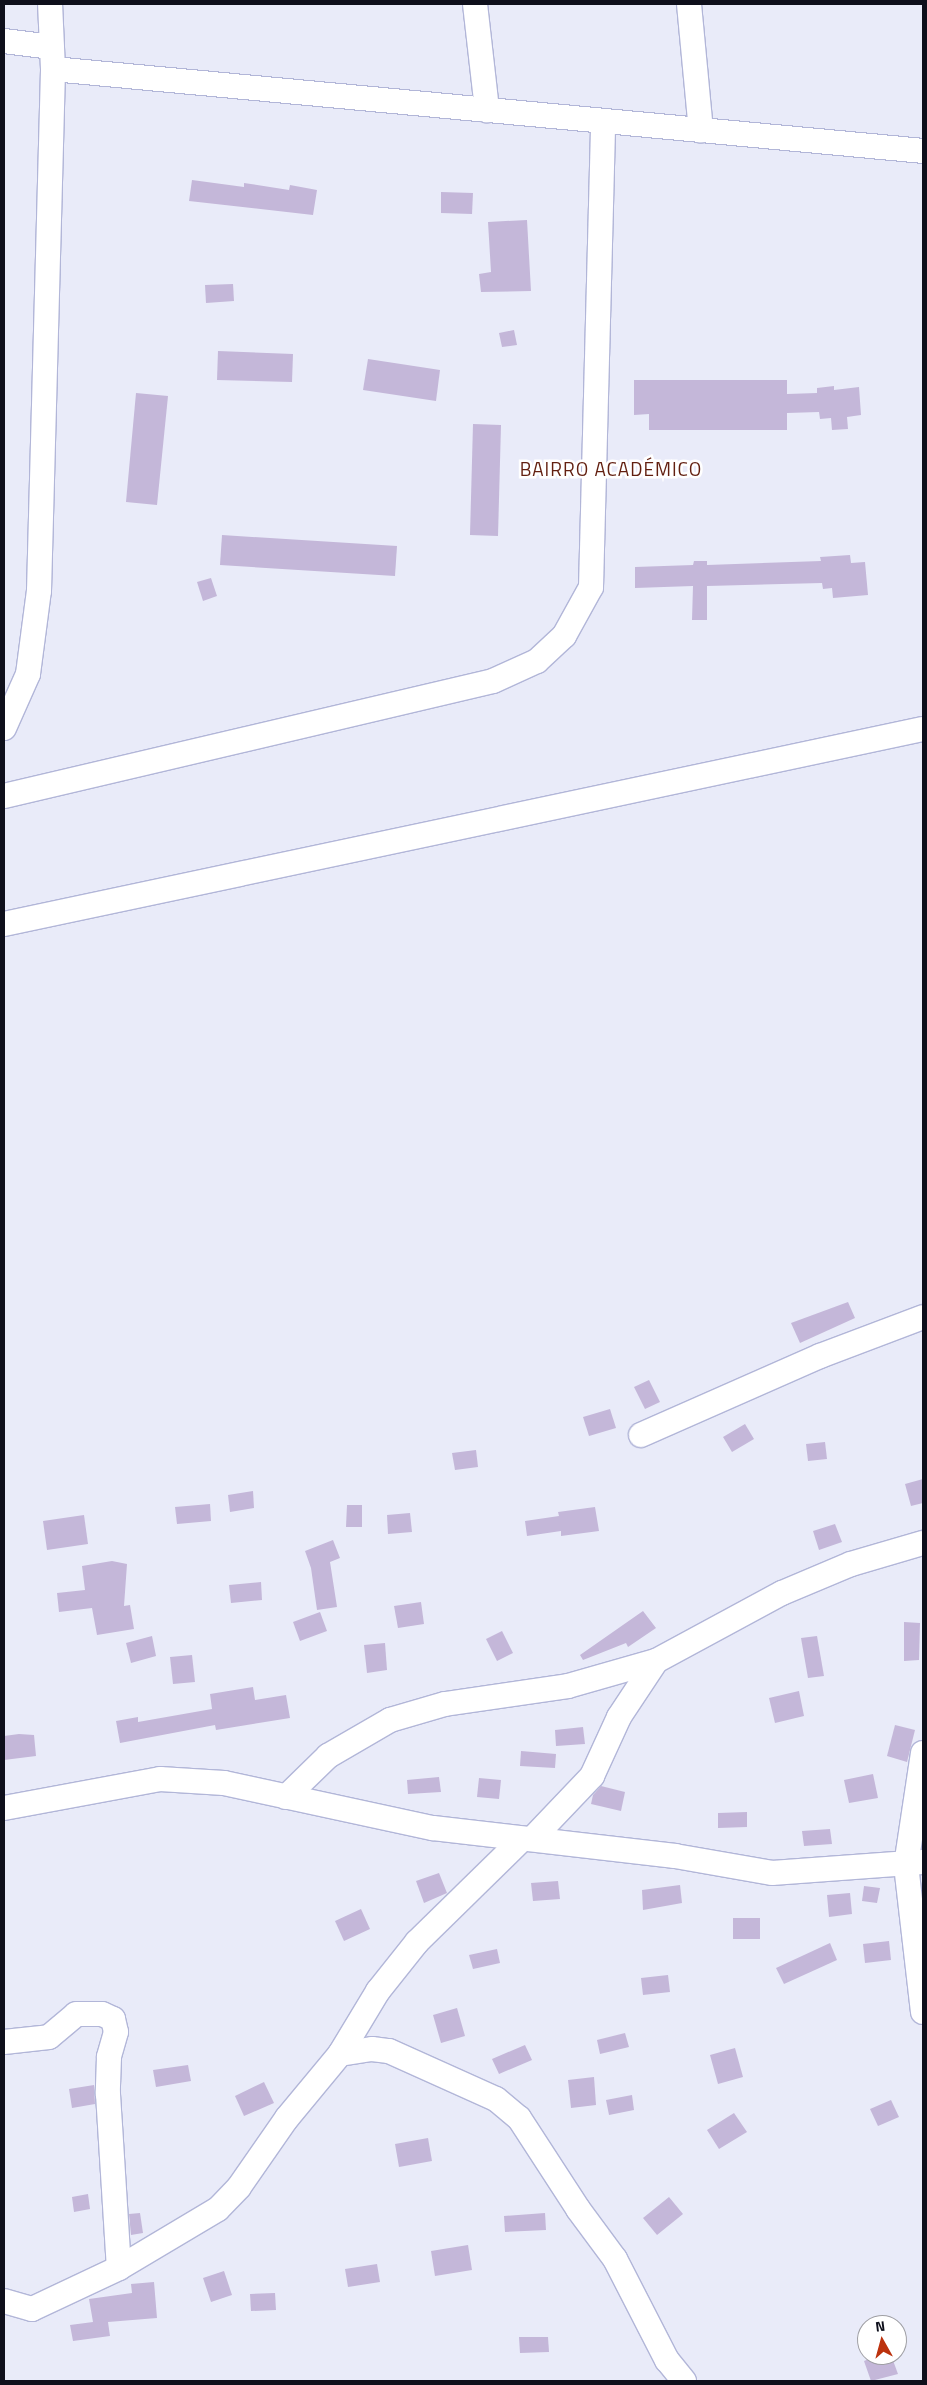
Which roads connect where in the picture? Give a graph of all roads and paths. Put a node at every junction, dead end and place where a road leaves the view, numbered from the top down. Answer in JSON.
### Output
{"nodes":[{"id":1,"x":50,"y":4,"type":"edge"},
{"id":2,"x":475,"y":4,"type":"edge"},
{"id":3,"x":689,"y":4,"type":"edge"},
{"id":4,"x":4,"y":42,"type":"edge"},
{"id":5,"x":52,"y":58,"type":"junction"},
{"id":6,"x":487,"y":110,"type":"junction"},
{"id":7,"x":603,"y":121,"type":"junction"},
{"id":8,"x":701,"y":130,"type":"junction"},
{"id":9,"x":923,"y":151,"type":"edge"},
{"id":10,"x":4,"y":728,"type":"edge"},
{"id":11,"x":923,"y":729,"type":"edge"},
{"id":12,"x":4,"y":796,"type":"edge"},
{"id":13,"x":4,"y":924,"type":"edge"},
{"id":14,"x":923,"y":1317,"type":"edge"},
{"id":15,"x":641,"y":1435,"type":"dead end"},
{"id":16,"x":923,"y":1543,"type":"edge"},
{"id":17,"x":656,"y":1661,"type":"junction"},
{"id":18,"x":923,"y":1753,"type":"edge"},
{"id":19,"x":286,"y":1797,"type":"junction"},
{"id":20,"x":4,"y":1808,"type":"edge"},
{"id":21,"x":528,"y":1838,"type":"junction"},
{"id":22,"x":915,"y":1863,"type":"edge"},
{"id":23,"x":923,"y":2012,"type":"edge"},
{"id":24,"x":4,"y":2042,"type":"edge"},
{"id":25,"x":340,"y":2054,"type":"junction"},
{"id":26,"x":119,"y":2268,"type":"junction"},
{"id":27,"x":4,"y":2301,"type":"edge"},
{"id":28,"x":684,"y":2381,"type":"edge"}],
"edges":[{"from":1,"to":5,"type":"street"},
{"from":2,"to":6,"type":"street"},
{"from":3,"to":8,"type":"street"},
{"from":4,"to":5,"type":"street"},
{"from":5,"to":6,"type":"street"},
{"from":5,"to":10,"type":"street"},
{"from":6,"to":7,"type":"street"},
{"from":7,"to":8,"type":"street"},
{"from":7,"to":12,"type":"street"},
{"from":8,"to":9,"type":"street"},
{"from":11,"to":13,"type":"street"},
{"from":14,"to":15,"type":"street"},
{"from":16,"to":17,"type":"street"},
{"from":17,"to":19,"type":"street"},
{"from":17,"to":21,"type":"street"},
{"from":18,"to":22,"type":"street"},
{"from":19,"to":20,"type":"street"},
{"from":19,"to":21,"type":"street"},
{"from":21,"to":22,"type":"street"},
{"from":21,"to":25,"type":"street"},
{"from":22,"to":23,"type":"street"},
{"from":24,"to":26,"type":"street"},
{"from":25,"to":26,"type":"street"},
{"from":25,"to":28,"type":"street"},
{"from":26,"to":27,"type":"street"}]}
